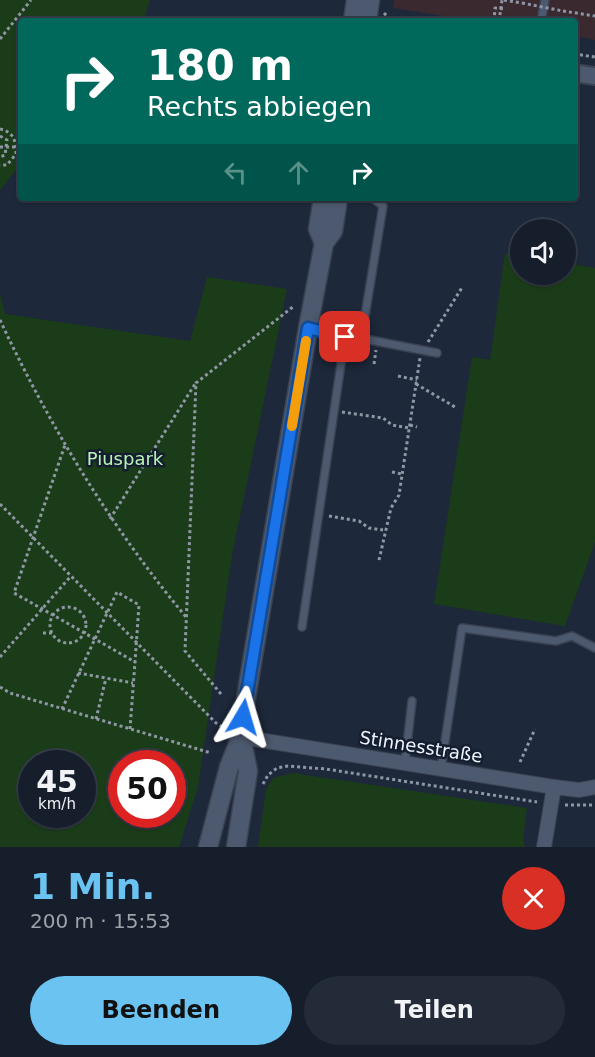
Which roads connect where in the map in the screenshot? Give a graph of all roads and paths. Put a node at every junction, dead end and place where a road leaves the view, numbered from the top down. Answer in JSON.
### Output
{"nodes":[{"id":1,"x":31,"y":0,"type":"edge"},
{"id":2,"x":356,"y":0,"type":"edge"},
{"id":3,"x":503,"y":0,"type":"edge"},
{"id":4,"x":545,"y":0,"type":"edge"},
{"id":5,"x":376,"y":3,"type":"edge"},
{"id":6,"x":506,"y":9,"type":"dead end"},
{"id":7,"x":595,"y":16,"type":"edge"},
{"id":8,"x":353,"y":18,"type":"edge"},
{"id":9,"x":368,"y":18,"type":"edge"},
{"id":10,"x":389,"y":18,"type":"edge"},
{"id":11,"x":494,"y":18,"type":"edge"},
{"id":12,"x":500,"y":18,"type":"edge"},
{"id":13,"x":542,"y":18,"type":"edge"},
{"id":14,"x":0,"y":39,"type":"edge"},
{"id":15,"x":578,"y":55,"type":"edge"},
{"id":16,"x":595,"y":57,"type":"edge"},
{"id":17,"x":578,"y":74,"type":"edge"},
{"id":18,"x":595,"y":76,"type":"edge"},
{"id":19,"x":0,"y":129,"type":"edge"},
{"id":20,"x":0,"y":136,"type":"edge"},
{"id":21,"x":0,"y":147,"type":"edge"},
{"id":22,"x":6,"y":147,"type":"junction"},
{"id":23,"x":16,"y":147,"type":"junction"},
{"id":24,"x":0,"y":157,"type":"edge"},
{"id":25,"x":0,"y":165,"type":"edge"},
{"id":26,"x":323,"y":201,"type":"edge"},
{"id":27,"x":338,"y":201,"type":"edge"},
{"id":28,"x":377,"y":201,"type":"edge"},
{"id":29,"x":324,"y":243,"type":"junction"},
{"id":30,"x":464,"y":286,"type":"dead end"},
{"id":31,"x":294,"y":306,"type":"dead end"},
{"id":32,"x":0,"y":320,"type":"edge"},
{"id":33,"x":308,"y":328,"type":"junction"},
{"id":34,"x":345,"y":337,"type":"junction"},
{"id":35,"x":361,"y":340,"type":"junction"},
{"id":36,"x":422,"y":351,"type":"junction"},
{"id":37,"x":437,"y":353,"type":"dead end"},
{"id":38,"x":398,"y":376,"type":"dead end"},
{"id":39,"x":196,"y":382,"type":"junction"},
{"id":40,"x":416,"y":382,"type":"junction"},
{"id":41,"x":455,"y":407,"type":"dead end"},
{"id":42,"x":334,"y":411,"type":"junction"},
{"id":43,"x":417,"y":426,"type":"dead end"},
{"id":44,"x":410,"y":427,"type":"junction"},
{"id":45,"x":65,"y":445,"type":"junction"},
{"id":46,"x":392,"y":472,"type":"dead end"},
{"id":47,"x":402,"y":474,"type":"junction"},
{"id":48,"x":0,"y":504,"type":"edge"},
{"id":49,"x":319,"y":514,"type":"junction"},
{"id":50,"x":110,"y":519,"type":"junction"},
{"id":51,"x":383,"y":530,"type":"dead end"},
{"id":52,"x":32,"y":536,"type":"junction"},
{"id":53,"x":379,"y":560,"type":"dead end"},
{"id":54,"x":71,"y":576,"type":"junction"},
{"id":55,"x":42,"y":609,"type":"junction"},
{"id":56,"x":106,"y":612,"type":"junction"},
{"id":57,"x":54,"y":614,"type":"junction"},
{"id":58,"x":186,"y":617,"type":"junction"},
{"id":59,"x":302,"y":627,"type":"dead end"},
{"id":60,"x":43,"y":633,"type":"dead end"},
{"id":61,"x":52,"y":633,"type":"junction"},
{"id":62,"x":84,"y":633,"type":"junction"},
{"id":63,"x":94,"y":638,"type":"junction"},
{"id":64,"x":136,"y":642,"type":"junction"},
{"id":65,"x":595,"y":648,"type":"edge"},
{"id":66,"x":0,"y":657,"type":"edge"},
{"id":67,"x":135,"y":662,"type":"junction"},
{"id":68,"x":78,"y":673,"type":"junction"},
{"id":69,"x":106,"y":678,"type":"junction"},
{"id":70,"x":133,"y":683,"type":"junction"},
{"id":71,"x":0,"y":687,"type":"edge"},
{"id":72,"x":221,"y":694,"type":"dead end"},
{"id":73,"x":412,"y":701,"type":"dead end"},
{"id":74,"x":62,"y":709,"type":"junction"},
{"id":75,"x":96,"y":719,"type":"junction"},
{"id":76,"x":216,"y":723,"type":"dead end"},
{"id":77,"x":130,"y":729,"type":"junction"},
{"id":78,"x":535,"y":729,"type":"dead end"},
{"id":79,"x":241,"y":737,"type":"junction"},
{"id":80,"x":211,"y":753,"type":"dead end"},
{"id":81,"x":405,"y":762,"type":"junction"},
{"id":82,"x":519,"y":762,"type":"dead end"},
{"id":83,"x":441,"y":768,"type":"junction"},
{"id":84,"x":268,"y":775,"type":"dead end"},
{"id":85,"x":554,"y":787,"type":"junction"},
{"id":86,"x":595,"y":787,"type":"edge"},
{"id":87,"x":551,"y":804,"type":"junction"},
{"id":88,"x":595,"y":806,"type":"edge"},
{"id":89,"x":208,"y":847,"type":"edge"},
{"id":90,"x":236,"y":847,"type":"edge"},
{"id":91,"x":544,"y":847,"type":"edge"}],
"edges":[{"from":1,"to":14,"type":"path"},
{"from":2,"to":8,"type":"main road"},
{"from":3,"to":7,"type":"path","bridge":true},
{"from":3,"to":12,"type":"path","bridge":true},
{"from":4,"to":13,"type":"lane"},
{"from":5,"to":9,"type":"main road"},
{"from":5,"to":10,"type":"path"},
{"from":6,"to":11,"type":"path"},
{"from":15,"to":16,"type":"path"},
{"from":17,"to":18,"type":"street"},
{"from":19,"to":23,"type":"path"},
{"from":20,"to":22,"type":"path"},
{"from":21,"to":22,"type":"path"},
{"from":22,"to":23,"type":"path"},
{"from":22,"to":24,"type":"path"},
{"from":23,"to":25,"type":"path"},
{"from":26,"to":29,"type":"main road"},
{"from":27,"to":29,"type":"main road"},
{"from":28,"to":35,"type":"lane"},
{"from":29,"to":33,"type":"main road"},
{"from":30,"to":36,"type":"path"},
{"from":31,"to":39,"type":"path"},
{"from":32,"to":45,"type":"path"},
{"from":33,"to":34,"type":"lane"},
{"from":33,"to":79,"type":"main road"},
{"from":34,"to":35,"type":"lane"},
{"from":34,"to":42,"type":"lane"},
{"from":35,"to":36,"type":"lane"},
{"from":36,"to":37,"type":"lane"},
{"from":36,"to":40,"type":"path"},
{"from":38,"to":40,"type":"path"},
{"from":39,"to":50,"type":"path"},
{"from":39,"to":58,"type":"path"},
{"from":40,"to":41,"type":"path"},
{"from":40,"to":44,"type":"path"},
{"from":42,"to":44,"type":"path"},
{"from":42,"to":49,"type":"lane"},
{"from":43,"to":44,"type":"path"},
{"from":44,"to":47,"type":"path"},
{"from":45,"to":50,"type":"path"},
{"from":45,"to":52,"type":"path"},
{"from":46,"to":47,"type":"path"},
{"from":47,"to":53,"type":"path"},
{"from":48,"to":52,"type":"path"},
{"from":49,"to":51,"type":"path"},
{"from":49,"to":59,"type":"lane"},
{"from":50,"to":58,"type":"path"},
{"from":52,"to":54,"type":"path"},
{"from":52,"to":55,"type":"path"},
{"from":54,"to":55,"type":"path"},
{"from":54,"to":56,"type":"path"},
{"from":55,"to":57,"type":"path"},
{"from":55,"to":66,"type":"path"},
{"from":56,"to":63,"type":"path"},
{"from":56,"to":64,"type":"path"},
{"from":56,"to":64,"type":"path"},
{"from":57,"to":61,"type":"path"},
{"from":57,"to":62,"type":"path"},
{"from":57,"to":62,"type":"path"},
{"from":58,"to":72,"type":"path"},
{"from":60,"to":61,"type":"path"},
{"from":61,"to":62,"type":"path"},
{"from":62,"to":63,"type":"path"},
{"from":63,"to":67,"type":"path"},
{"from":63,"to":68,"type":"path"},
{"from":64,"to":67,"type":"path"},
{"from":64,"to":76,"type":"path"},
{"from":65,"to":83,"type":"lane"},
{"from":67,"to":70,"type":"path"},
{"from":68,"to":69,"type":"path"},
{"from":68,"to":74,"type":"path"},
{"from":69,"to":70,"type":"path"},
{"from":69,"to":75,"type":"path"},
{"from":70,"to":77,"type":"path"},
{"from":71,"to":74,"type":"path"},
{"from":73,"to":81,"type":"lane"},
{"from":74,"to":75,"type":"path"},
{"from":75,"to":77,"type":"path"},
{"from":77,"to":80,"type":"path"},
{"from":78,"to":82,"type":"path"},
{"from":79,"to":81,"type":"street","name":"Stinnesstraße"},
{"from":79,"to":89,"type":"main road"},
{"from":79,"to":90,"type":"main road"},
{"from":81,"to":83,"type":"street","name":"Stinnesstraße"},
{"from":83,"to":85,"type":"street","name":"Stinnesstraße"},
{"from":84,"to":87,"type":"path"},
{"from":85,"to":86,"type":"street","name":"Stinnesstraße"},
{"from":85,"to":87,"type":"street"},
{"from":87,"to":88,"type":"path"},
{"from":87,"to":91,"type":"street"}]}
